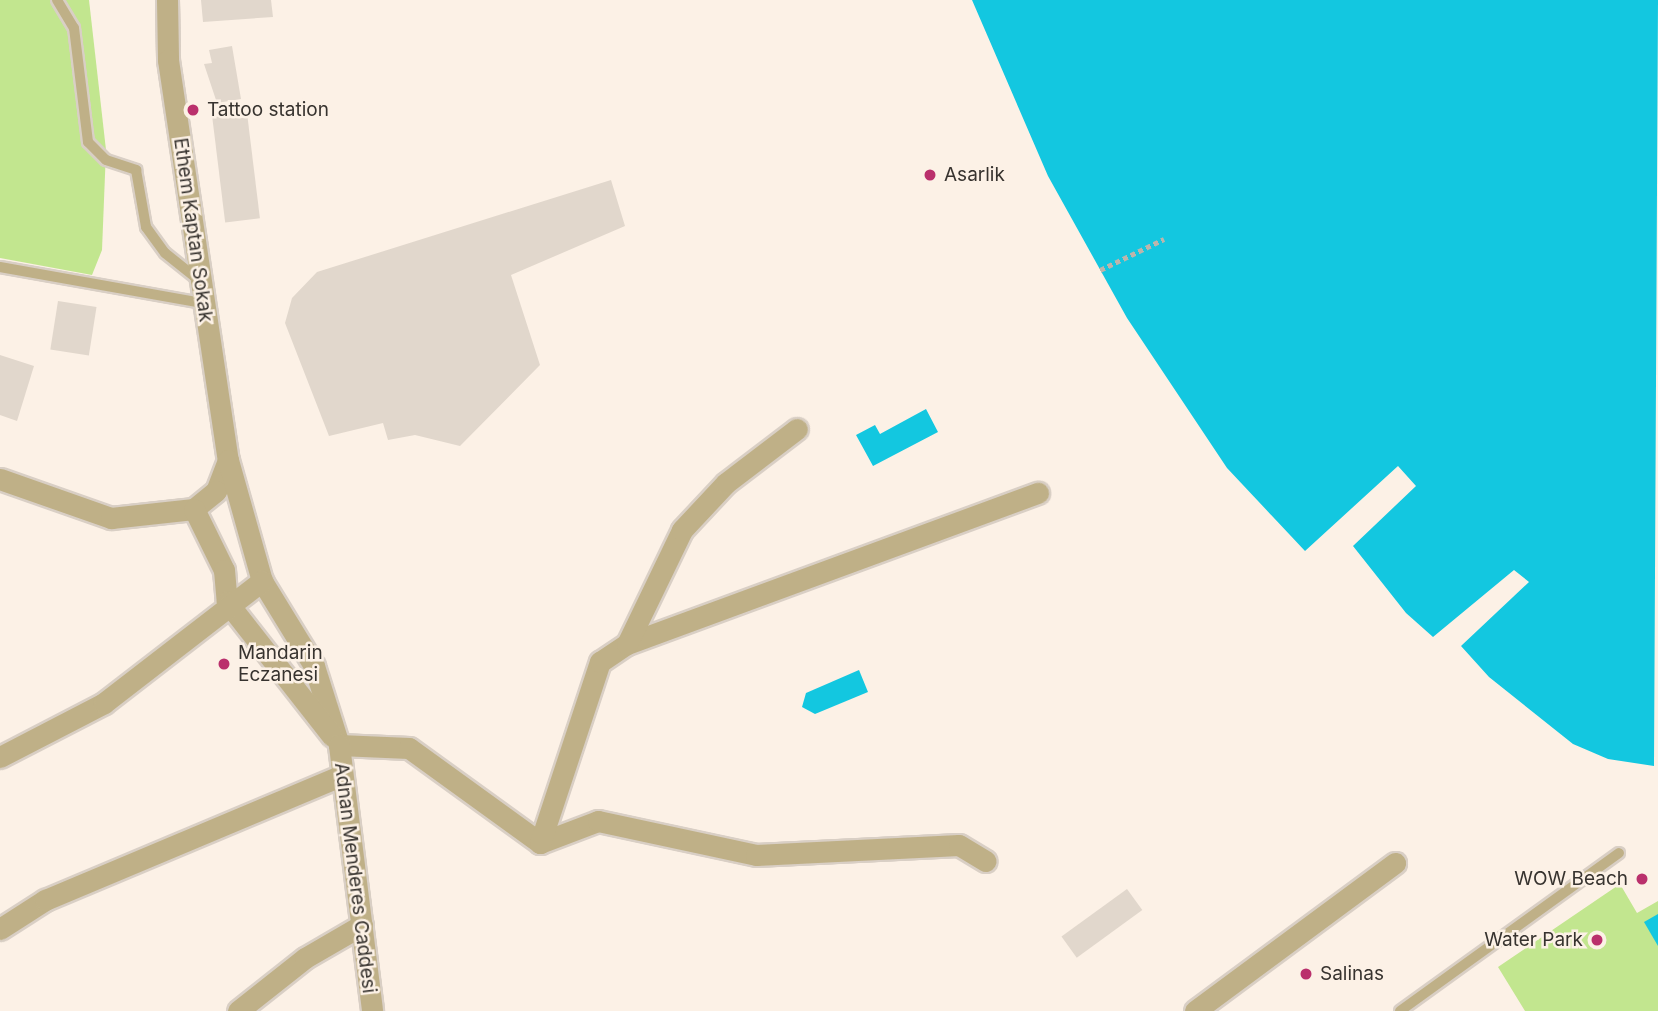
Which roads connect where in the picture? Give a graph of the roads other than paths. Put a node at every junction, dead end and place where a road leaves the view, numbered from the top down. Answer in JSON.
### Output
{"nodes":[{"id":1,"x":57,"y":0,"type":"edge"},
{"id":2,"x":167,"y":0,"type":"edge"},
{"id":3,"x":0,"y":267,"type":"edge"},
{"id":4,"x":201,"y":281,"type":"junction"},
{"id":5,"x":203,"y":303,"type":"junction"},
{"id":6,"x":797,"y":429,"type":"dead end"},
{"id":7,"x":228,"y":460,"type":"junction"},
{"id":8,"x":0,"y":478,"type":"edge"},
{"id":9,"x":1038,"y":493,"type":"dead end"},
{"id":10,"x":194,"y":509,"type":"junction"},
{"id":11,"x":262,"y":581,"type":"junction"},
{"id":12,"x":228,"y":602,"type":"junction"},
{"id":13,"x":628,"y":644,"type":"junction"},
{"id":14,"x":339,"y":745,"type":"junction"},
{"id":15,"x":0,"y":757,"type":"edge"},
{"id":16,"x":338,"y":777,"type":"junction"},
{"id":17,"x":540,"y":842,"type":"junction"},
{"id":18,"x":1619,"y":853,"type":"dead end"},
{"id":19,"x":986,"y":861,"type":"dead end"},
{"id":20,"x":1395,"y":863,"type":"dead end"},
{"id":21,"x":362,"y":925,"type":"junction"},
{"id":22,"x":0,"y":929,"type":"edge"},
{"id":23,"x":238,"y":1011,"type":"edge"},
{"id":24,"x":372,"y":1011,"type":"edge"},
{"id":25,"x":1195,"y":1011,"type":"edge"},
{"id":26,"x":1400,"y":1011,"type":"edge"}],
"edges":[{"from":1,"to":4,"type":"lane"},
{"from":2,"to":4,"type":"street","name":"Ethem Kaptan Sokak"},
{"from":3,"to":5,"type":"lane"},
{"from":4,"to":5,"type":"street","name":"Ethem Kaptan Sokak"},
{"from":5,"to":7,"type":"street","name":"Ethem Kaptan Sokak"},
{"from":6,"to":13,"type":"street"},
{"from":7,"to":10,"type":"street"},
{"from":7,"to":11,"type":"street","name":"Ethem Kaptan Sokak"},
{"from":8,"to":10,"type":"street"},
{"from":9,"to":13,"type":"street"},
{"from":10,"to":12,"type":"street"},
{"from":11,"to":12,"type":"street"},
{"from":11,"to":14,"type":"street","name":"Ethem Kaptan Sokak"},
{"from":12,"to":14,"type":"street"},
{"from":12,"to":15,"type":"street"},
{"from":13,"to":17,"type":"street"},
{"from":14,"to":16,"type":"street","name":"Adnan Menderes Caddesi"},
{"from":14,"to":17,"type":"street"},
{"from":16,"to":21,"type":"street","name":"Adnan Menderes Caddesi"},
{"from":16,"to":22,"type":"street"},
{"from":17,"to":19,"type":"street"},
{"from":18,"to":26,"type":"lane"},
{"from":20,"to":25,"type":"street"},
{"from":21,"to":23,"type":"street"},
{"from":21,"to":24,"type":"street","name":"Adnan Menderes Caddesi"}]}
